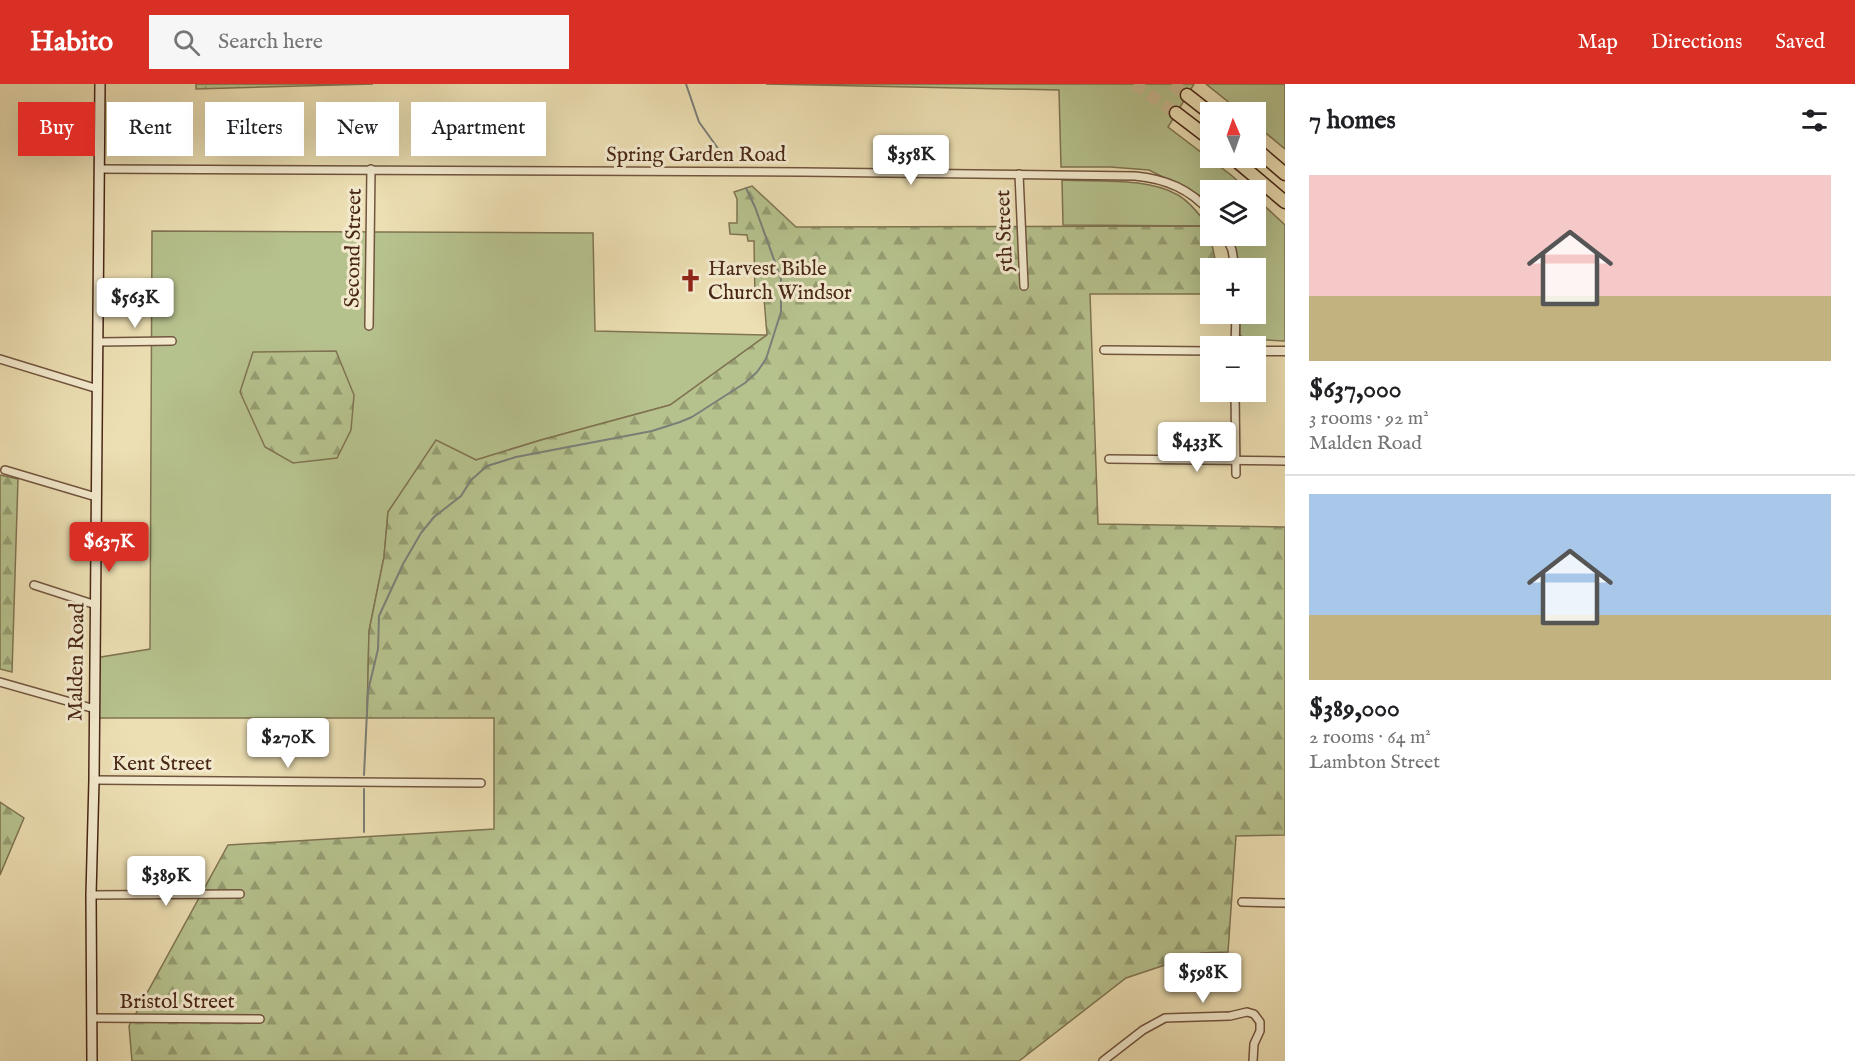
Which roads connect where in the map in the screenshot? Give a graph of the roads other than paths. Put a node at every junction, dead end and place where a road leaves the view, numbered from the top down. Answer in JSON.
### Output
{"nodes":[{"id":1,"x":100,"y":84,"type":"edge"},
{"id":2,"x":1187,"y":95,"type":"tunnel mouth"},
{"id":3,"x":1200,"y":105,"type":"edge"},
{"id":4,"x":1176,"y":113,"type":"tunnel mouth"},
{"id":5,"x":1200,"y":131,"type":"edge"},
{"id":6,"x":1266,"y":158,"type":"edge"},
{"id":7,"x":1245,"y":168,"type":"edge"},
{"id":8,"x":99,"y":169,"type":"junction"},
{"id":9,"x":371,"y":169,"type":"junction"},
{"id":10,"x":1019,"y":174,"type":"junction"},
{"id":11,"x":1285,"y":174,"type":"edge"},
{"id":12,"x":1200,"y":201,"type":"edge"},
{"id":13,"x":1285,"y":202,"type":"edge"},
{"id":14,"x":1024,"y":286,"type":"dead end"},
{"id":15,"x":369,"y":326,"type":"dead end"},
{"id":16,"x":172,"y":341,"type":"dead end"},
{"id":17,"x":99,"y":342,"type":"junction"},
{"id":18,"x":1104,"y":350,"type":"dead end"},
{"id":19,"x":1200,"y":351,"type":"edge"},
{"id":20,"x":1266,"y":351,"type":"edge"},
{"id":21,"x":1285,"y":351,"type":"edge"},
{"id":22,"x":0,"y":359,"type":"edge"},
{"id":23,"x":98,"y":389,"type":"junction"},
{"id":24,"x":1235,"y":402,"type":"edge"},
{"id":25,"x":1109,"y":459,"type":"dead end"},
{"id":26,"x":1236,"y":461,"type":"junction"},
{"id":27,"x":1285,"y":461,"type":"edge"},
{"id":28,"x":5,"y":470,"type":"dead end"},
{"id":29,"x":1236,"y":474,"type":"dead end"},
{"id":30,"x":96,"y":497,"type":"junction"},
{"id":31,"x":34,"y":585,"type":"dead end"},
{"id":32,"x":96,"y":605,"type":"junction"},
{"id":33,"x":0,"y":682,"type":"edge"},
{"id":34,"x":95,"y":709,"type":"junction"},
{"id":35,"x":94,"y":780,"type":"junction"},
{"id":36,"x":481,"y":783,"type":"dead end"},
{"id":37,"x":240,"y":894,"type":"dead end"},
{"id":38,"x":91,"y":895,"type":"junction"},
{"id":39,"x":1242,"y":902,"type":"dead end"},
{"id":40,"x":1285,"y":903,"type":"edge"},
{"id":41,"x":93,"y":1018,"type":"junction"},
{"id":42,"x":260,"y":1019,"type":"dead end"},
{"id":43,"x":1105,"y":1060,"type":"edge"},
{"id":44,"x":92,"y":1061,"type":"edge"},
{"id":45,"x":1253,"y":1061,"type":"edge"}],
"edges":[{"from":1,"to":8,"type":"main road","name":"Malden Road"},
{"from":2,"to":3,"type":"highway"},
{"from":4,"to":5,"type":"highway"},
{"from":6,"to":11,"type":"highway"},
{"from":7,"to":13,"type":"highway"},
{"from":8,"to":9,"type":"street","name":"Spring Garden Road"},
{"from":8,"to":17,"type":"main road","name":"Malden Road"},
{"from":9,"to":10,"type":"street","name":"Spring Garden Road"},
{"from":9,"to":15,"type":"street","name":"Second Street"},
{"from":10,"to":12,"type":"street","name":"Spring Garden Road"},
{"from":10,"to":14,"type":"street","name":"5th Street"},
{"from":16,"to":17,"type":"street"},
{"from":17,"to":23,"type":"main road","name":"Malden Road"},
{"from":18,"to":19,"type":"street"},
{"from":20,"to":21,"type":"street"},
{"from":22,"to":23,"type":"street"},
{"from":23,"to":30,"type":"main road","name":"Malden Road"},
{"from":24,"to":26,"type":"street"},
{"from":25,"to":26,"type":"street"},
{"from":26,"to":27,"type":"street"},
{"from":26,"to":29,"type":"street"},
{"from":28,"to":30,"type":"street"},
{"from":30,"to":32,"type":"main road","name":"Malden Road"},
{"from":31,"to":32,"type":"street"},
{"from":32,"to":34,"type":"main road","name":"Malden Road"},
{"from":33,"to":34,"type":"street"},
{"from":34,"to":35,"type":"main road","name":"Malden Road"},
{"from":35,"to":36,"type":"street","name":"Kent Street"},
{"from":35,"to":38,"type":"main road","name":"Malden Road"},
{"from":37,"to":38,"type":"street"},
{"from":38,"to":41,"type":"main road","name":"Malden Road"},
{"from":39,"to":40,"type":"street"},
{"from":41,"to":42,"type":"street","name":"Bristol Street"},
{"from":41,"to":44,"type":"main road","name":"Malden Road"},
{"from":43,"to":45,"type":"street"}]}
